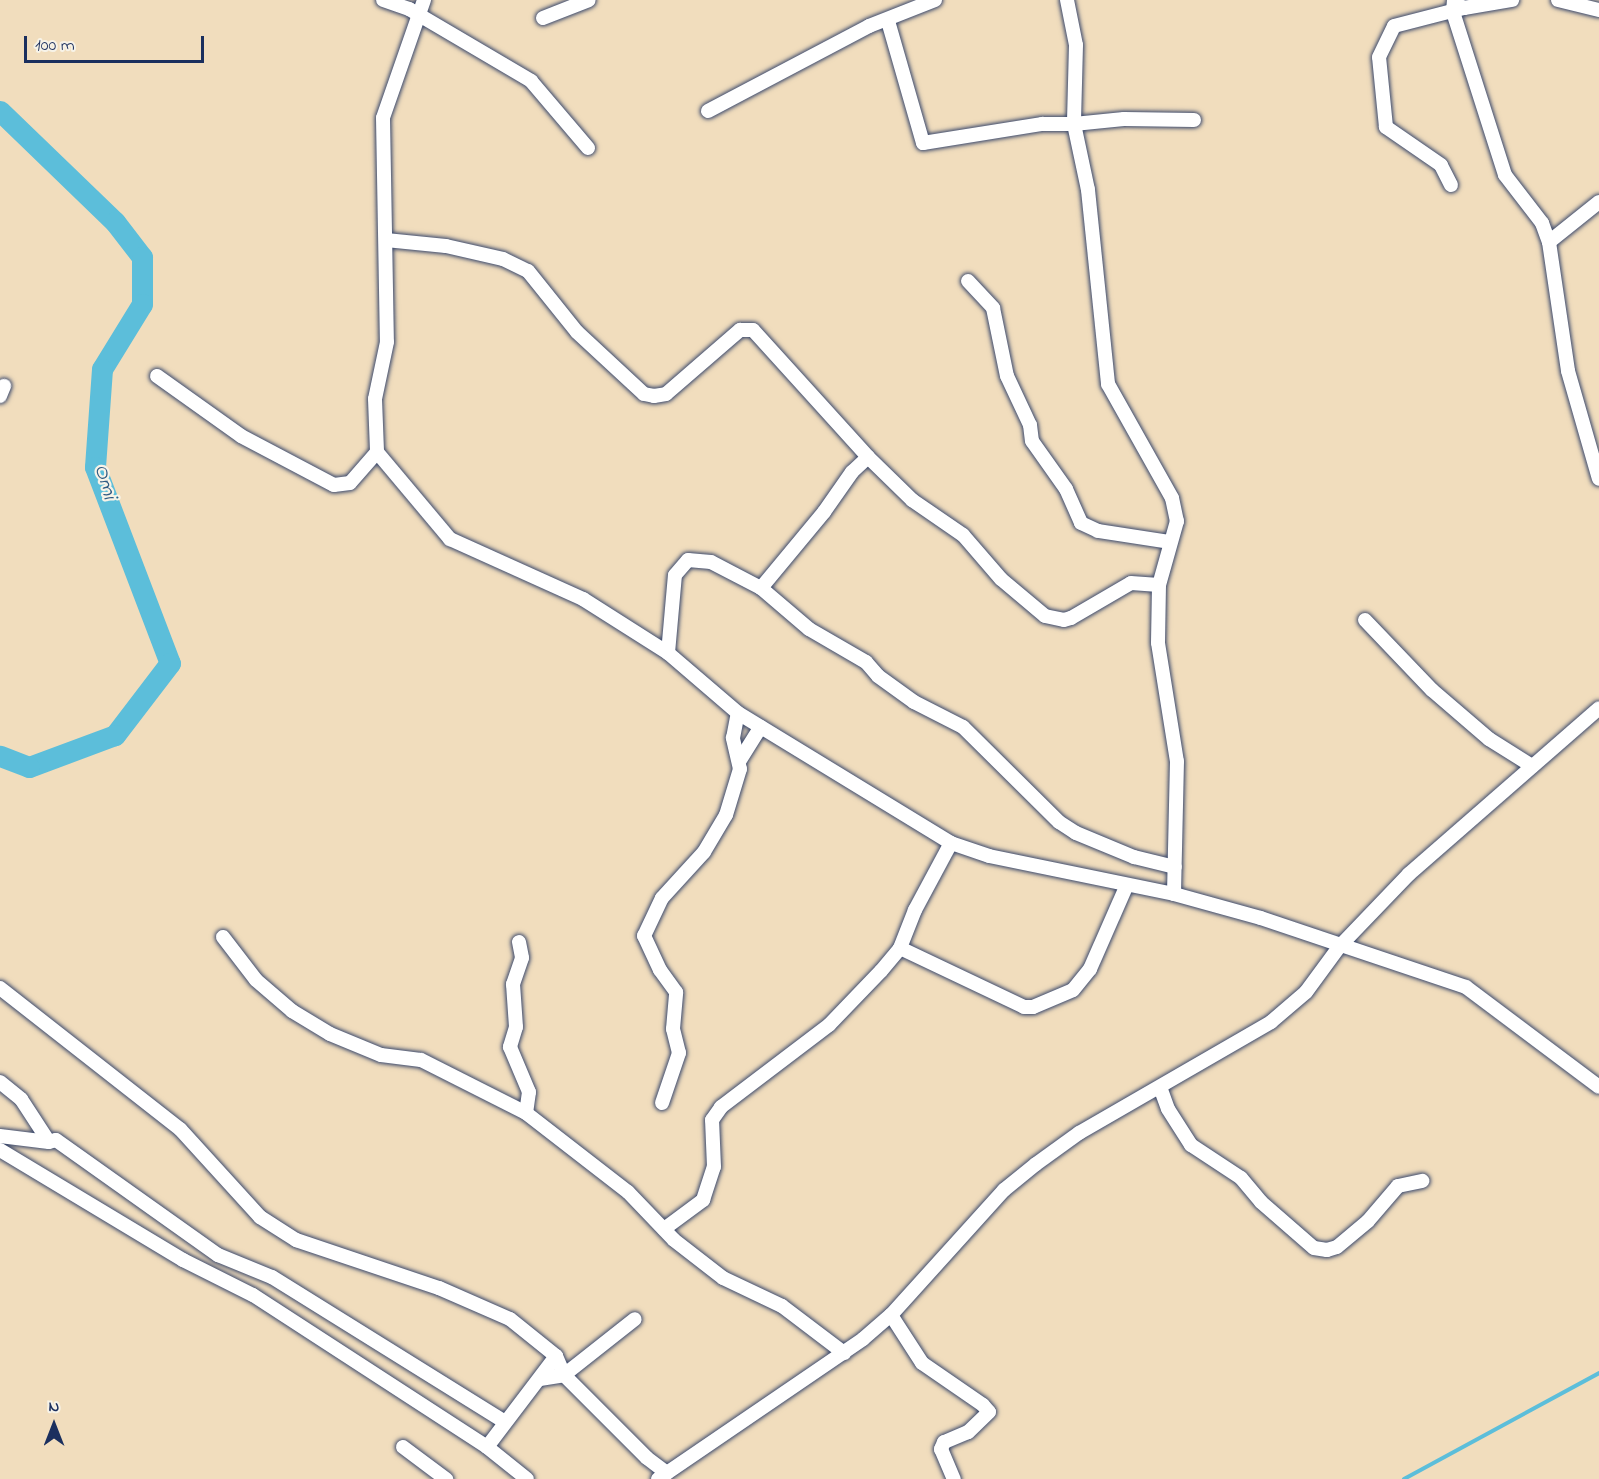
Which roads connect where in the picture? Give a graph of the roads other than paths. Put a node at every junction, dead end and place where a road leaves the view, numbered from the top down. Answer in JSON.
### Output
{"nodes":[{"id":1,"x":383,"y":0,"type":"edge"},
{"id":2,"x":424,"y":0,"type":"edge"},
{"id":3,"x":589,"y":0,"type":"edge"},
{"id":4,"x":935,"y":0,"type":"edge"},
{"id":5,"x":1067,"y":0,"type":"edge"},
{"id":6,"x":1512,"y":0,"type":"edge"},
{"id":7,"x":1558,"y":0,"type":"edge"},
{"id":8,"x":900,"y":6,"type":"edge"},
{"id":9,"x":1456,"y":6,"type":"edge"},
{"id":10,"x":1599,"y":10,"type":"edge"},
{"id":11,"x":420,"y":17,"type":"junction"},
{"id":12,"x":543,"y":18,"type":"dead end"},
{"id":13,"x":888,"y":21,"type":"junction"},
{"id":14,"x":708,"y":111,"type":"dead end"},
{"id":15,"x":1194,"y":120,"type":"dead end"},
{"id":16,"x":1074,"y":124,"type":"junction"},
{"id":17,"x":588,"y":148,"type":"dead end"},
{"id":18,"x":1451,"y":184,"type":"dead end"},
{"id":19,"x":1599,"y":202,"type":"edge"},
{"id":20,"x":386,"y":240,"type":"junction"},
{"id":21,"x":1550,"y":242,"type":"junction"},
{"id":22,"x":968,"y":281,"type":"dead end"},
{"id":23,"x":157,"y":376,"type":"dead end"},
{"id":24,"x":377,"y":452,"type":"junction"},
{"id":25,"x":868,"y":457,"type":"junction"},
{"id":26,"x":1599,"y":479,"type":"edge"},
{"id":27,"x":1170,"y":542,"type":"junction"},
{"id":28,"x":1159,"y":585,"type":"junction"},
{"id":29,"x":761,"y":588,"type":"junction"},
{"id":30,"x":1365,"y":620,"type":"dead end"},
{"id":31,"x":668,"y":653,"type":"junction"},
{"id":32,"x":1599,"y":708,"type":"edge"},
{"id":33,"x":738,"y":713,"type":"junction"},
{"id":34,"x":761,"y":727,"type":"junction"},
{"id":35,"x":740,"y":760,"type":"junction"},
{"id":36,"x":1532,"y":765,"type":"junction"},
{"id":37,"x":951,"y":843,"type":"junction"},
{"id":38,"x":1175,"y":867,"type":"junction"},
{"id":39,"x":1126,"y":887,"type":"junction"},
{"id":40,"x":1174,"y":894,"type":"junction"},
{"id":41,"x":223,"y":937,"type":"dead end"},
{"id":42,"x":519,"y":942,"type":"dead end"},
{"id":43,"x":1339,"y":947,"type":"junction"},
{"id":44,"x":900,"y":948,"type":"junction"},
{"id":45,"x":0,"y":988,"type":"edge"},
{"id":46,"x":0,"y":1082,"type":"edge"},
{"id":47,"x":1160,"y":1087,"type":"junction"},
{"id":48,"x":1599,"y":1087,"type":"edge"},
{"id":49,"x":662,"y":1103,"type":"dead end"},
{"id":50,"x":526,"y":1113,"type":"junction"},
{"id":51,"x":0,"y":1136,"type":"edge"},
{"id":52,"x":49,"y":1142,"type":"junction"},
{"id":53,"x":0,"y":1150,"type":"edge"},
{"id":54,"x":1422,"y":1181,"type":"dead end"},
{"id":55,"x":664,"y":1229,"type":"junction"},
{"id":56,"x":891,"y":1315,"type":"junction"},
{"id":57,"x":635,"y":1318,"type":"dead end"},
{"id":58,"x":844,"y":1353,"type":"junction"},
{"id":59,"x":556,"y":1356,"type":"junction"},
{"id":60,"x":564,"y":1375,"type":"junction"},
{"id":61,"x":540,"y":1379,"type":"junction"},
{"id":62,"x":506,"y":1422,"type":"junction"},
{"id":63,"x":404,"y":1447,"type":"dead end"},
{"id":64,"x":487,"y":1447,"type":"junction"},
{"id":65,"x":663,"y":1476,"type":"edge"},
{"id":66,"x":446,"y":1479,"type":"edge"},
{"id":67,"x":527,"y":1479,"type":"edge"},
{"id":68,"x":954,"y":1479,"type":"edge"}],
"edges":[{"from":1,"to":11,"type":"street"},
{"from":2,"to":11,"type":"street"},
{"from":3,"to":12,"type":"street"},
{"from":4,"to":8,"type":"street"},
{"from":5,"to":16,"type":"street"},
{"from":6,"to":9,"type":"street"},
{"from":7,"to":10,"type":"street"},
{"from":8,"to":13,"type":"street"},
{"from":9,"to":18,"type":"street"},
{"from":9,"to":21,"type":"street"},
{"from":11,"to":17,"type":"street"},
{"from":11,"to":20,"type":"street"},
{"from":13,"to":14,"type":"street"},
{"from":13,"to":16,"type":"street"},
{"from":15,"to":16,"type":"street"},
{"from":16,"to":27,"type":"street"},
{"from":19,"to":21,"type":"street"},
{"from":20,"to":24,"type":"street"},
{"from":20,"to":25,"type":"street"},
{"from":21,"to":26,"type":"street"},
{"from":22,"to":27,"type":"street"},
{"from":23,"to":24,"type":"street"},
{"from":24,"to":31,"type":"street"},
{"from":25,"to":28,"type":"street"},
{"from":25,"to":29,"type":"street"},
{"from":27,"to":28,"type":"street"},
{"from":28,"to":38,"type":"street"},
{"from":29,"to":31,"type":"street"},
{"from":29,"to":38,"type":"street"},
{"from":30,"to":36,"type":"street"},
{"from":31,"to":33,"type":"street"},
{"from":32,"to":36,"type":"street"},
{"from":33,"to":34,"type":"street"},
{"from":33,"to":35,"type":"street"},
{"from":34,"to":35,"type":"street"},
{"from":34,"to":37,"type":"street"},
{"from":35,"to":49,"type":"street"},
{"from":36,"to":43,"type":"street"},
{"from":37,"to":39,"type":"street"},
{"from":37,"to":44,"type":"street"},
{"from":38,"to":40,"type":"street"},
{"from":39,"to":40,"type":"street"},
{"from":39,"to":44,"type":"street"},
{"from":40,"to":43,"type":"street"},
{"from":41,"to":50,"type":"street"},
{"from":42,"to":50,"type":"street"},
{"from":43,"to":47,"type":"street"},
{"from":43,"to":48,"type":"street"},
{"from":44,"to":55,"type":"street"},
{"from":45,"to":59,"type":"street"},
{"from":46,"to":52,"type":"street"},
{"from":47,"to":54,"type":"street"},
{"from":47,"to":56,"type":"street"},
{"from":50,"to":55,"type":"street"},
{"from":51,"to":52,"type":"street"},
{"from":52,"to":62,"type":"street"},
{"from":53,"to":64,"type":"street"},
{"from":55,"to":58,"type":"street"},
{"from":56,"to":58,"type":"street"},
{"from":56,"to":68,"type":"street"},
{"from":57,"to":60,"type":"street"},
{"from":58,"to":65,"type":"street"},
{"from":59,"to":60,"type":"street"},
{"from":59,"to":61,"type":"street"},
{"from":60,"to":61,"type":"street"},
{"from":60,"to":65,"type":"street"},
{"from":61,"to":62,"type":"street"},
{"from":62,"to":64,"type":"street"},
{"from":63,"to":66,"type":"street"},
{"from":64,"to":67,"type":"street"}]}
